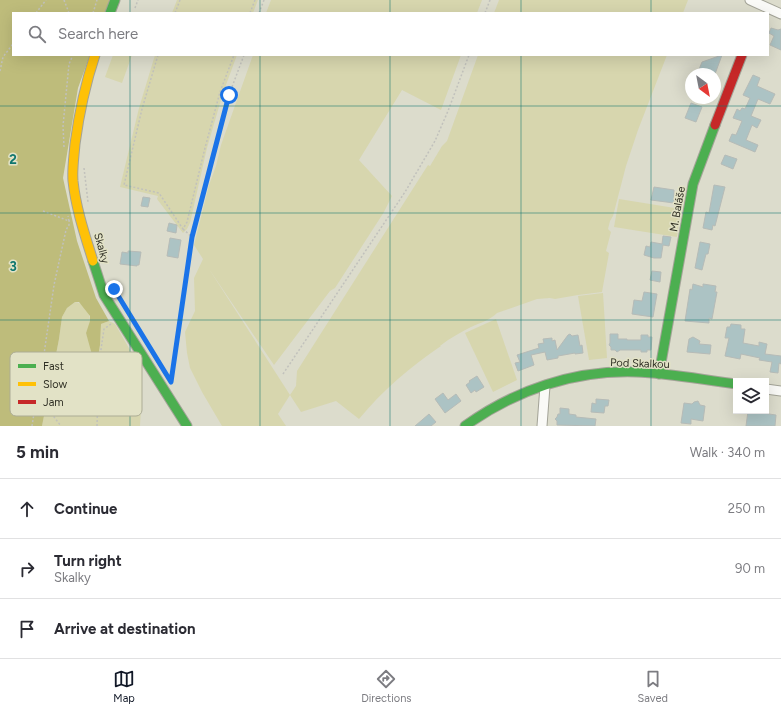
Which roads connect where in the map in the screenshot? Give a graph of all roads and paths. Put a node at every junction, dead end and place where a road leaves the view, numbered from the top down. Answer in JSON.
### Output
{"nodes":[{"id":1,"x":46,"y":0,"type":"edge"},
{"id":2,"x":64,"y":0,"type":"edge"},
{"id":3,"x":97,"y":0,"type":"edge"},
{"id":4,"x":115,"y":0,"type":"edge"},
{"id":5,"x":138,"y":0,"type":"edge"},
{"id":6,"x":180,"y":0,"type":"edge"},
{"id":7,"x":255,"y":0,"type":"edge"},
{"id":8,"x":264,"y":0,"type":"edge"},
{"id":9,"x":490,"y":0,"type":"edge"},
{"id":10,"x":750,"y":0,"type":"edge"},
{"id":11,"x":760,"y":6,"type":"edge"},
{"id":12,"x":135,"y":8,"type":"dead end"},
{"id":13,"x":37,"y":12,"type":"edge"},
{"id":14,"x":69,"y":12,"type":"edge"},
{"id":15,"x":93,"y":12,"type":"edge"},
{"id":16,"x":110,"y":12,"type":"edge"},
{"id":17,"x":175,"y":12,"type":"edge"},
{"id":18,"x":250,"y":12,"type":"edge"},
{"id":19,"x":259,"y":12,"type":"edge"},
{"id":20,"x":485,"y":12,"type":"edge"},
{"id":21,"x":781,"y":14,"type":"edge"},
{"id":22,"x":12,"y":45,"type":"edge"},
{"id":23,"x":95,"y":56,"type":"edge"},
{"id":24,"x":158,"y":56,"type":"edge"},
{"id":25,"x":234,"y":56,"type":"edge"},
{"id":26,"x":244,"y":56,"type":"edge"},
{"id":27,"x":470,"y":56,"type":"edge"},
{"id":28,"x":742,"y":56,"type":"edge"},
{"id":29,"x":0,"y":71,"type":"edge"},
{"id":30,"x":84,"y":166,"type":"dead end"},
{"id":31,"x":88,"y":205,"type":"dead end"},
{"id":32,"x":83,"y":226,"type":"junction"},
{"id":33,"x":183,"y":229,"type":"junction"},
{"id":34,"x":192,"y":237,"type":"junction"},
{"id":35,"x":118,"y":319,"type":"junction"},
{"id":36,"x":44,"y":352,"type":"edge"},
{"id":37,"x":101,"y":352,"type":"edge"},
{"id":38,"x":139,"y":352,"type":"edge"},
{"id":39,"x":142,"y":356,"type":"edge"},
{"id":40,"x":283,"y":374,"type":"dead end"},
{"id":41,"x":659,"y":374,"type":"junction"},
{"id":42,"x":166,"y":376,"type":"dead end"},
{"id":43,"x":733,"y":384,"type":"edge"},
{"id":44,"x":545,"y":386,"type":"junction"},
{"id":45,"x":769,"y":389,"type":"edge"},
{"id":46,"x":781,"y":391,"type":"edge"},
{"id":47,"x":34,"y":416,"type":"edge"},
{"id":48,"x":53,"y":416,"type":"edge"},
{"id":49,"x":97,"y":416,"type":"edge"},
{"id":50,"x":32,"y":426,"type":"edge"},
{"id":51,"x":61,"y":426,"type":"edge"},
{"id":52,"x":97,"y":426,"type":"edge"},
{"id":53,"x":187,"y":426,"type":"edge"},
{"id":54,"x":465,"y":426,"type":"edge"},
{"id":55,"x":542,"y":426,"type":"edge"}],
"edges":[{"from":1,"to":13,"type":"path"},
{"from":2,"to":14,"type":"path"},
{"from":3,"to":15,"type":"path"},
{"from":4,"to":16,"type":"street"},
{"from":5,"to":12,"type":"path"},
{"from":6,"to":17,"type":"path"},
{"from":7,"to":18,"type":"path"},
{"from":8,"to":19,"type":"path"},
{"from":9,"to":20,"type":"path"},
{"from":10,"to":11,"type":"street"},
{"from":11,"to":21,"type":"street"},
{"from":22,"to":29,"type":"path"},
{"from":23,"to":32,"type":"street","name":"Skalky"},
{"from":24,"to":33,"type":"path"},
{"from":25,"to":33,"type":"path"},
{"from":26,"to":34,"type":"path"},
{"from":27,"to":40,"type":"path"},
{"from":28,"to":41,"type":"street","name":"M. Baláše"},
{"from":30,"to":31,"type":"path"},
{"from":32,"to":35,"type":"street","name":"Skalky"},
{"from":32,"to":36,"type":"path"},
{"from":33,"to":34,"type":"path"},
{"from":34,"to":42,"type":"path"},
{"from":35,"to":37,"type":"path"},
{"from":35,"to":38,"type":"street","name":"Skalky"},
{"from":39,"to":53,"type":"street","name":"Skalky"},
{"from":41,"to":43,"type":"street","name":"Pod Skalkou"},
{"from":41,"to":44,"type":"street","name":"Pod Skalkou"},
{"from":44,"to":54,"type":"street","name":"Pod Skalkou"},
{"from":44,"to":55,"type":"street"},
{"from":45,"to":46,"type":"street"},
{"from":47,"to":50,"type":"path"},
{"from":48,"to":51,"type":"path"},
{"from":49,"to":52,"type":"path"}]}
